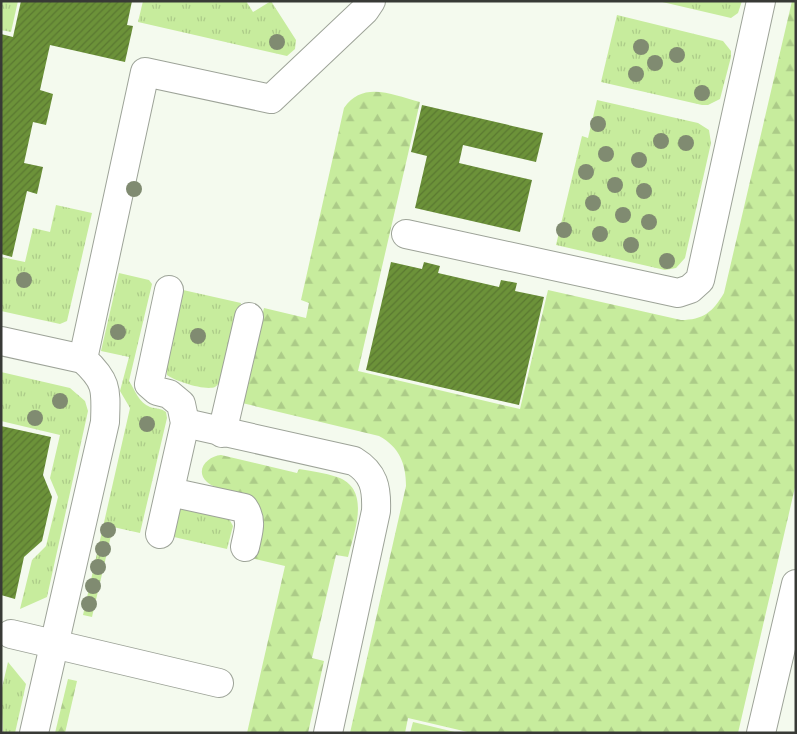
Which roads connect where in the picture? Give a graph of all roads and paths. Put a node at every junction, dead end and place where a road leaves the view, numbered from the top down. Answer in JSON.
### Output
{"nodes":[{"id":1,"x":371,"y":1,"type":"edge"},
{"id":2,"x":761,"y":1,"type":"edge"},
{"id":3,"x":406,"y":234,"type":"dead end"},
{"id":4,"x":169,"y":290,"type":"dead end"},
{"id":5,"x":249,"y":317,"type":"dead end"},
{"id":6,"x":1,"y":341,"type":"edge"},
{"id":7,"x":82,"y":359,"type":"junction"},
{"id":8,"x":185,"y":423,"type":"junction"},
{"id":9,"x":222,"y":432,"type":"junction"},
{"id":10,"x":170,"y":492,"type":"junction"},
{"id":11,"x":160,"y":534,"type":"dead end"},
{"id":12,"x":245,"y":547,"type":"dead end"},
{"id":13,"x":796,"y":584,"type":"edge"},
{"id":14,"x":11,"y":634,"type":"dead end"},
{"id":15,"x":54,"y":644,"type":"junction"},
{"id":16,"x":219,"y":682,"type":"dead end"},
{"id":17,"x":34,"y":733,"type":"edge"},
{"id":18,"x":328,"y":733,"type":"edge"},
{"id":19,"x":761,"y":733,"type":"edge"}],
"edges":[{"from":1,"to":7,"type":"street"},
{"from":2,"to":3,"type":"street"},
{"from":4,"to":8,"type":"street"},
{"from":5,"to":9,"type":"street"},
{"from":6,"to":7,"type":"street"},
{"from":7,"to":15,"type":"street"},
{"from":8,"to":9,"type":"street"},
{"from":8,"to":10,"type":"street"},
{"from":9,"to":18,"type":"street"},
{"from":10,"to":11,"type":"street"},
{"from":10,"to":12,"type":"street"},
{"from":13,"to":19,"type":"street"},
{"from":14,"to":15,"type":"street"},
{"from":15,"to":16,"type":"street"},
{"from":15,"to":17,"type":"street"}]}
